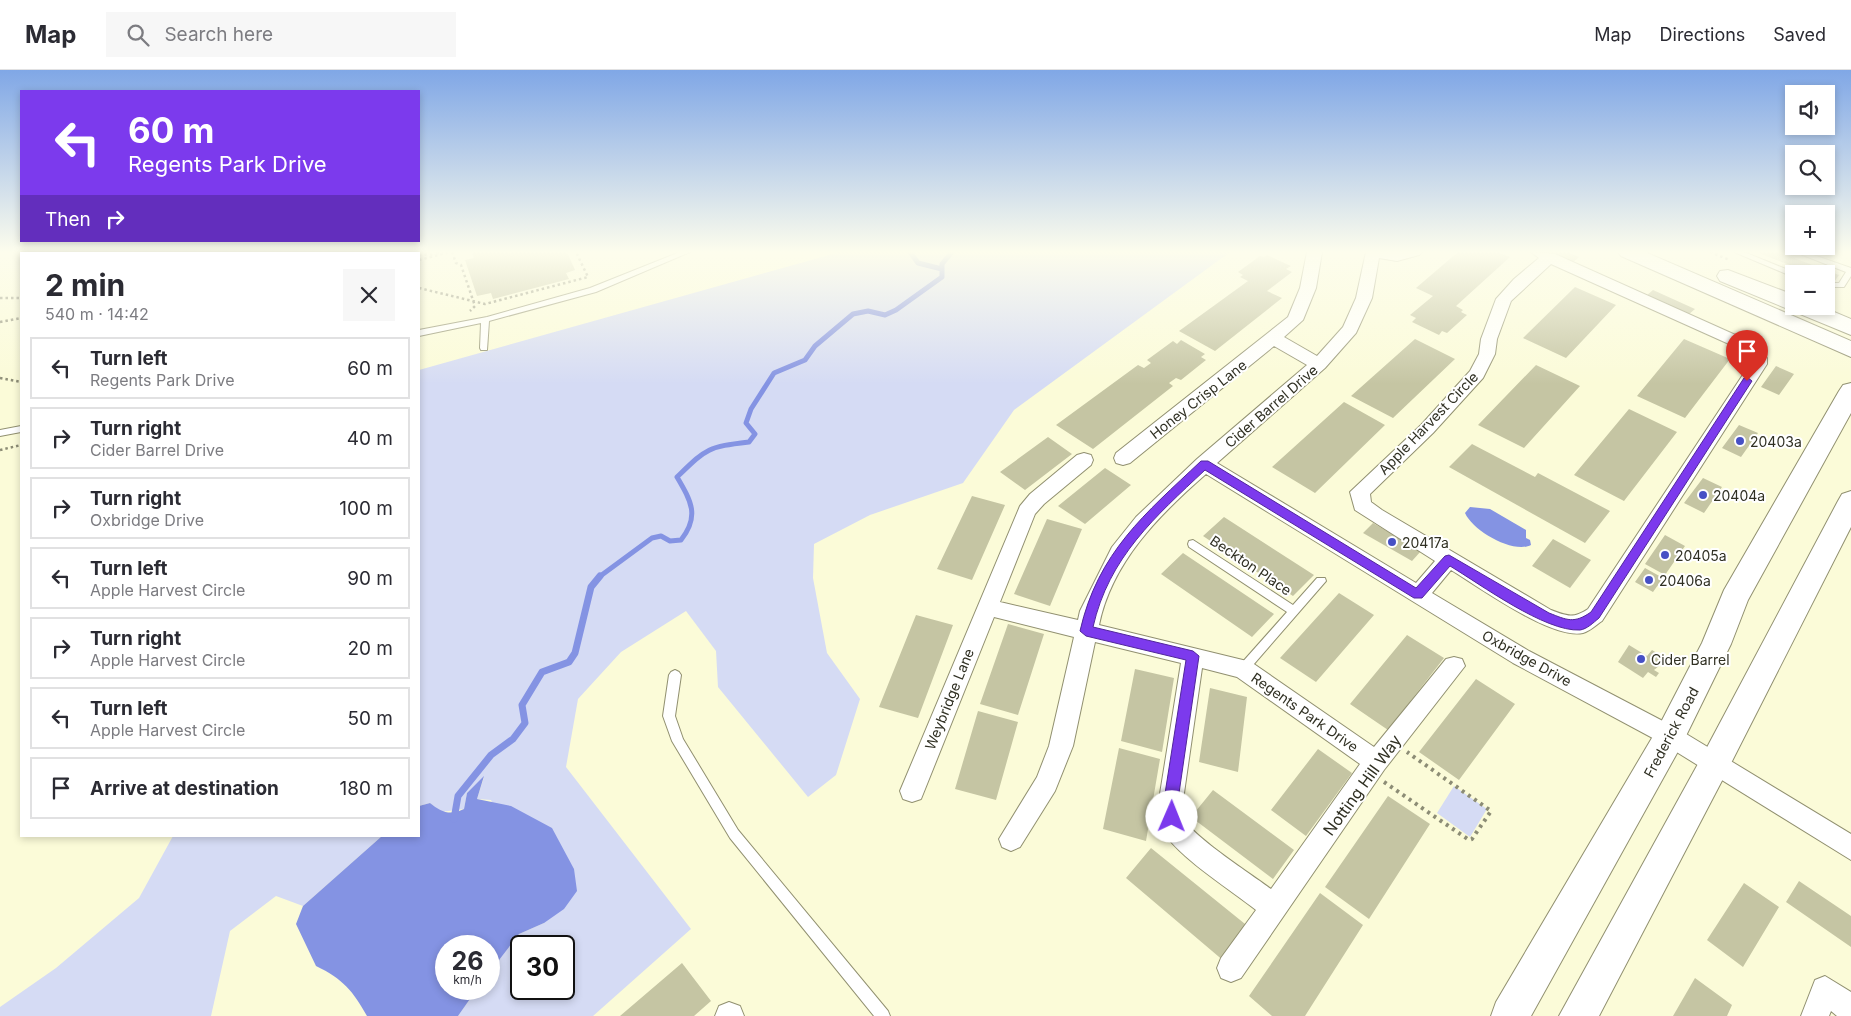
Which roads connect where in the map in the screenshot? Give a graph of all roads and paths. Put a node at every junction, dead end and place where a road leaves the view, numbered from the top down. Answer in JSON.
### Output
{"nodes":[{"id":1,"x":450,"y":296,"type":"edge"},
{"id":2,"x":471,"y":296,"type":"edge"},
{"id":3,"x":515,"y":296,"type":"edge"},
{"id":4,"x":570,"y":296,"type":"edge"},
{"id":5,"x":1305,"y":296,"type":"edge"},
{"id":6,"x":1364,"y":296,"type":"edge"},
{"id":7,"x":1507,"y":296,"type":"edge"},
{"id":8,"x":1638,"y":296,"type":"edge"},
{"id":9,"x":1728,"y":296,"type":"edge"},
{"id":10,"x":0,"y":298,"type":"edge"},
{"id":11,"x":20,"y":298,"type":"edge"},
{"id":12,"x":473,"y":302,"type":"junction"},
{"id":13,"x":1835,"y":307,"type":"edge"},
{"id":14,"x":1851,"y":308,"type":"edge"},
{"id":15,"x":1821,"y":315,"type":"edge"},
{"id":16,"x":20,"y":318,"type":"edge"},
{"id":17,"x":485,"y":319,"type":"junction"},
{"id":18,"x":0,"y":322,"type":"edge"},
{"id":19,"x":464,"y":324,"type":"junction"},
{"id":20,"x":1851,"y":328,"type":"edge"},
{"id":21,"x":420,"y":334,"type":"edge"},
{"id":22,"x":1273,"y":338,"type":"junction"},
{"id":23,"x":484,"y":348,"type":"dead end"},
{"id":24,"x":1851,"y":350,"type":"edge"},
{"id":25,"x":1319,"y":364,"type":"junction"},
{"id":26,"x":0,"y":378,"type":"edge"},
{"id":27,"x":20,"y":382,"type":"edge"},
{"id":28,"x":1851,"y":391,"type":"edge"},
{"id":29,"x":20,"y":429,"type":"edge"},
{"id":30,"x":0,"y":433,"type":"edge"},
{"id":31,"x":20,"y":445,"type":"edge"},
{"id":32,"x":0,"y":450,"type":"edge"},
{"id":33,"x":1123,"y":458,"type":"dead end"},
{"id":34,"x":1084,"y":460,"type":"dead end"},
{"id":35,"x":1204,"y":464,"type":"junction"},
{"id":36,"x":1851,"y":501,"type":"edge"},
{"id":37,"x":1193,"y":544,"type":"dead end"},
{"id":38,"x":1449,"y":559,"type":"junction"},
{"id":39,"x":1321,"y":580,"type":"dead end"},
{"id":40,"x":1418,"y":595,"type":"junction"},
{"id":41,"x":987,"y":607,"type":"junction"},
{"id":42,"x":1293,"y":610,"type":"junction"},
{"id":43,"x":1086,"y":631,"type":"junction"},
{"id":44,"x":1193,"y":656,"type":"junction"},
{"id":45,"x":1454,"y":666,"type":"dead end"},
{"id":46,"x":1243,"y":669,"type":"junction"},
{"id":47,"x":675,"y":676,"type":"dead end"},
{"id":48,"x":1670,"y":736,"type":"junction"},
{"id":49,"x":1392,"y":742,"type":"junction"},
{"id":50,"x":1715,"y":763,"type":"junction"},
{"id":51,"x":1372,"y":767,"type":"junction"},
{"id":52,"x":912,"y":791,"type":"dead end"},
{"id":53,"x":1011,"y":839,"type":"dead end"},
{"id":54,"x":1851,"y":848,"type":"edge"},
{"id":55,"x":1275,"y":908,"type":"junction"},
{"id":56,"x":1231,"y":968,"type":"dead end"},
{"id":57,"x":1851,"y":1009,"type":"edge"},
{"id":58,"x":884,"y":1016,"type":"edge"},
{"id":59,"x":1510,"y":1016,"type":"edge"},
{"id":60,"x":1578,"y":1016,"type":"edge"},
{"id":61,"x":1814,"y":1016,"type":"edge"}],
"edges":[{"from":1,"to":12,"type":"path"},
{"from":2,"to":12,"type":"path"},
{"from":3,"to":12,"type":"path"},
{"from":4,"to":17,"type":"lane"},
{"from":5,"to":22,"type":"street","name":"Honey Crisp Lane"},
{"from":6,"to":25,"type":"street","name":"Cider Barrel Drive"},
{"from":7,"to":38,"type":"street","name":"Apple Harvest Circle"},
{"from":8,"to":38,"type":"street","name":"Apple Harvest Circle"},
{"from":9,"to":24,"type":"main road"},
{"from":10,"to":11,"type":"path"},
{"from":12,"to":19,"type":"path"},
{"from":13,"to":14,"type":"main road"},
{"from":15,"to":20,"type":"main road"},
{"from":16,"to":18,"type":"path"},
{"from":17,"to":19,"type":"lane"},
{"from":17,"to":23,"type":"lane"},
{"from":19,"to":21,"type":"lane"},
{"from":22,"to":25,"type":"street"},
{"from":22,"to":33,"type":"street","name":"Honey Crisp Lane"},
{"from":25,"to":35,"type":"street","name":"Cider Barrel Drive"},
{"from":26,"to":27,"type":"path"},
{"from":28,"to":48,"type":"main road","name":"Frederick Road"},
{"from":29,"to":30,"type":"lane"},
{"from":31,"to":32,"type":"path"},
{"from":34,"to":41,"type":"street","name":"Weybridge Lane"},
{"from":35,"to":40,"type":"street","name":"Oxbridge Drive"},
{"from":35,"to":43,"type":"street","name":"Cider Barrel Drive"},
{"from":36,"to":50,"type":"main road"},
{"from":37,"to":42,"type":"lane","name":"Beckton Place"},
{"from":38,"to":40,"type":"street"},
{"from":39,"to":42,"type":"lane"},
{"from":40,"to":48,"type":"street","name":"Oxbridge Drive"},
{"from":41,"to":43,"type":"street"},
{"from":41,"to":52,"type":"street","name":"Weybridge Lane"},
{"from":42,"to":46,"type":"lane"},
{"from":43,"to":44,"type":"street","name":"Regents Park Drive"},
{"from":43,"to":53,"type":"street","name":"Cider Barrel Drive"},
{"from":44,"to":46,"type":"street","name":"Regents Park Drive"},
{"from":44,"to":55,"type":"street"},
{"from":45,"to":49,"type":"street","name":"Notting Hill Way"},
{"from":46,"to":51,"type":"street","name":"Regents Park Drive"},
{"from":47,"to":58,"type":"lane"},
{"from":48,"to":50,"type":"street","name":"Oxbridge Drive"},
{"from":48,"to":59,"type":"main road","name":"Frederick Road"},
{"from":49,"to":51,"type":"street","name":"Notting Hill Way"},
{"from":49,"to":51,"type":"path"},
{"from":50,"to":54,"type":"street","name":"Oxbridge Drive"},
{"from":50,"to":60,"type":"main road"},
{"from":51,"to":55,"type":"street","name":"Notting Hill Way"},
{"from":55,"to":56,"type":"street","name":"Notting Hill Way"},
{"from":57,"to":61,"type":"street"}]}
